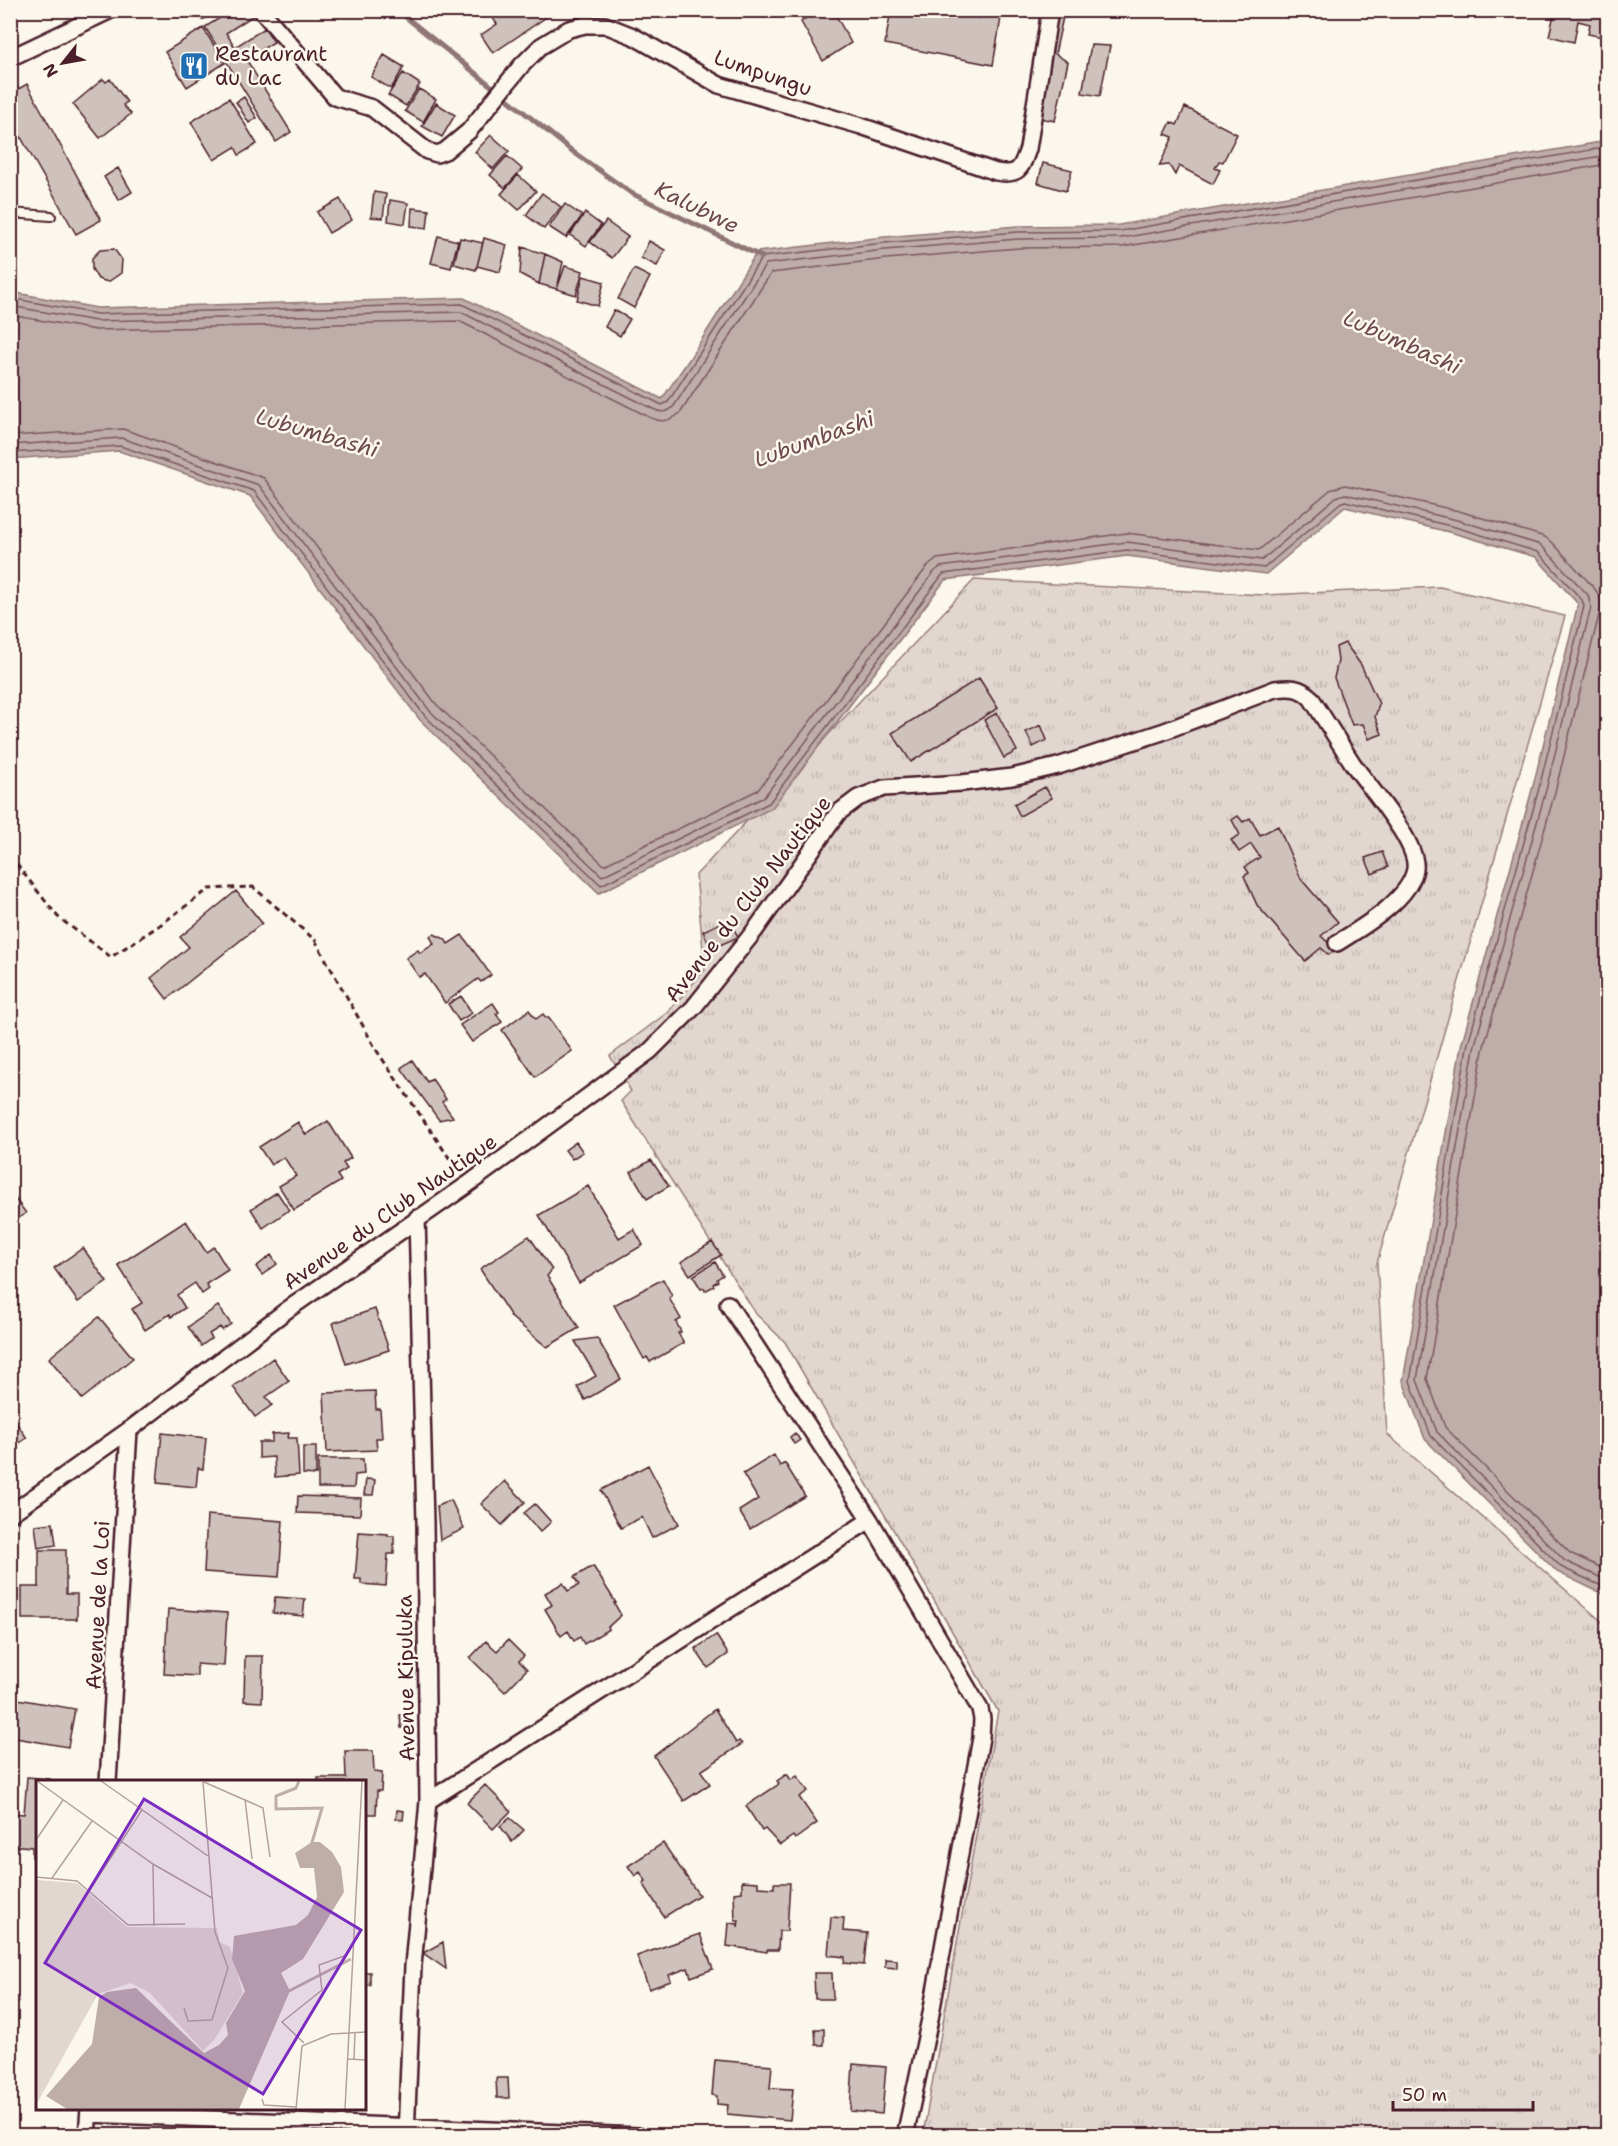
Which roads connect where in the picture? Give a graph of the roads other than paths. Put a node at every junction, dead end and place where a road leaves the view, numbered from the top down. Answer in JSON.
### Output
{"nodes":[{"id":1,"x":111,"y":10,"type":"edge"},
{"id":2,"x":261,"y":10,"type":"edge"},
{"id":3,"x":1050,"y":10,"type":"edge"},
{"id":4,"x":10,"y":58,"type":"edge"},
{"id":5,"x":10,"y":213,"type":"edge"},
{"id":6,"x":51,"y":216,"type":"dead end"},
{"id":7,"x":1337,"y":943,"type":"dead end"},
{"id":8,"x":417,"y":1218,"type":"junction"},
{"id":9,"x":728,"y":1304,"type":"dead end"},
{"id":10,"x":129,"y":1430,"type":"junction"},
{"id":11,"x":10,"y":1514,"type":"edge"},
{"id":12,"x":870,"y":1520,"type":"junction"},
{"id":13,"x":108,"y":1780,"type":"edge"},
{"id":14,"x":428,"y":1801,"type":"junction"},
{"id":15,"x":89,"y":2111,"type":"edge"},
{"id":16,"x":406,"y":2130,"type":"edge"},
{"id":17,"x":87,"y":2136,"type":"edge"},
{"id":18,"x":639,"y":2136,"type":"edge"},
{"id":19,"x":905,"y":2136,"type":"edge"}],
"edges":[{"from":1,"to":4,"type":"street"},
{"from":2,"to":3,"type":"street","name":"Lumpungu"},
{"from":5,"to":6,"type":"lane"},
{"from":7,"to":8,"type":"street","name":"Avenue du Club Nautique"},
{"from":8,"to":10,"type":"street","name":"Avenue du Club Nautique"},
{"from":8,"to":14,"type":"street","name":"Avenue Kipuluka"},
{"from":9,"to":12,"type":"street"},
{"from":10,"to":11,"type":"street","name":"Avenue du Club Nautique"},
{"from":10,"to":13,"type":"street","name":"Avenue de la Loi"},
{"from":12,"to":14,"type":"street"},
{"from":12,"to":19,"type":"street"},
{"from":14,"to":16,"type":"street","name":"Avenue Kipuluka"},
{"from":15,"to":16,"type":"street"},
{"from":15,"to":17,"type":"street"},
{"from":16,"to":18,"type":"street"}]}
